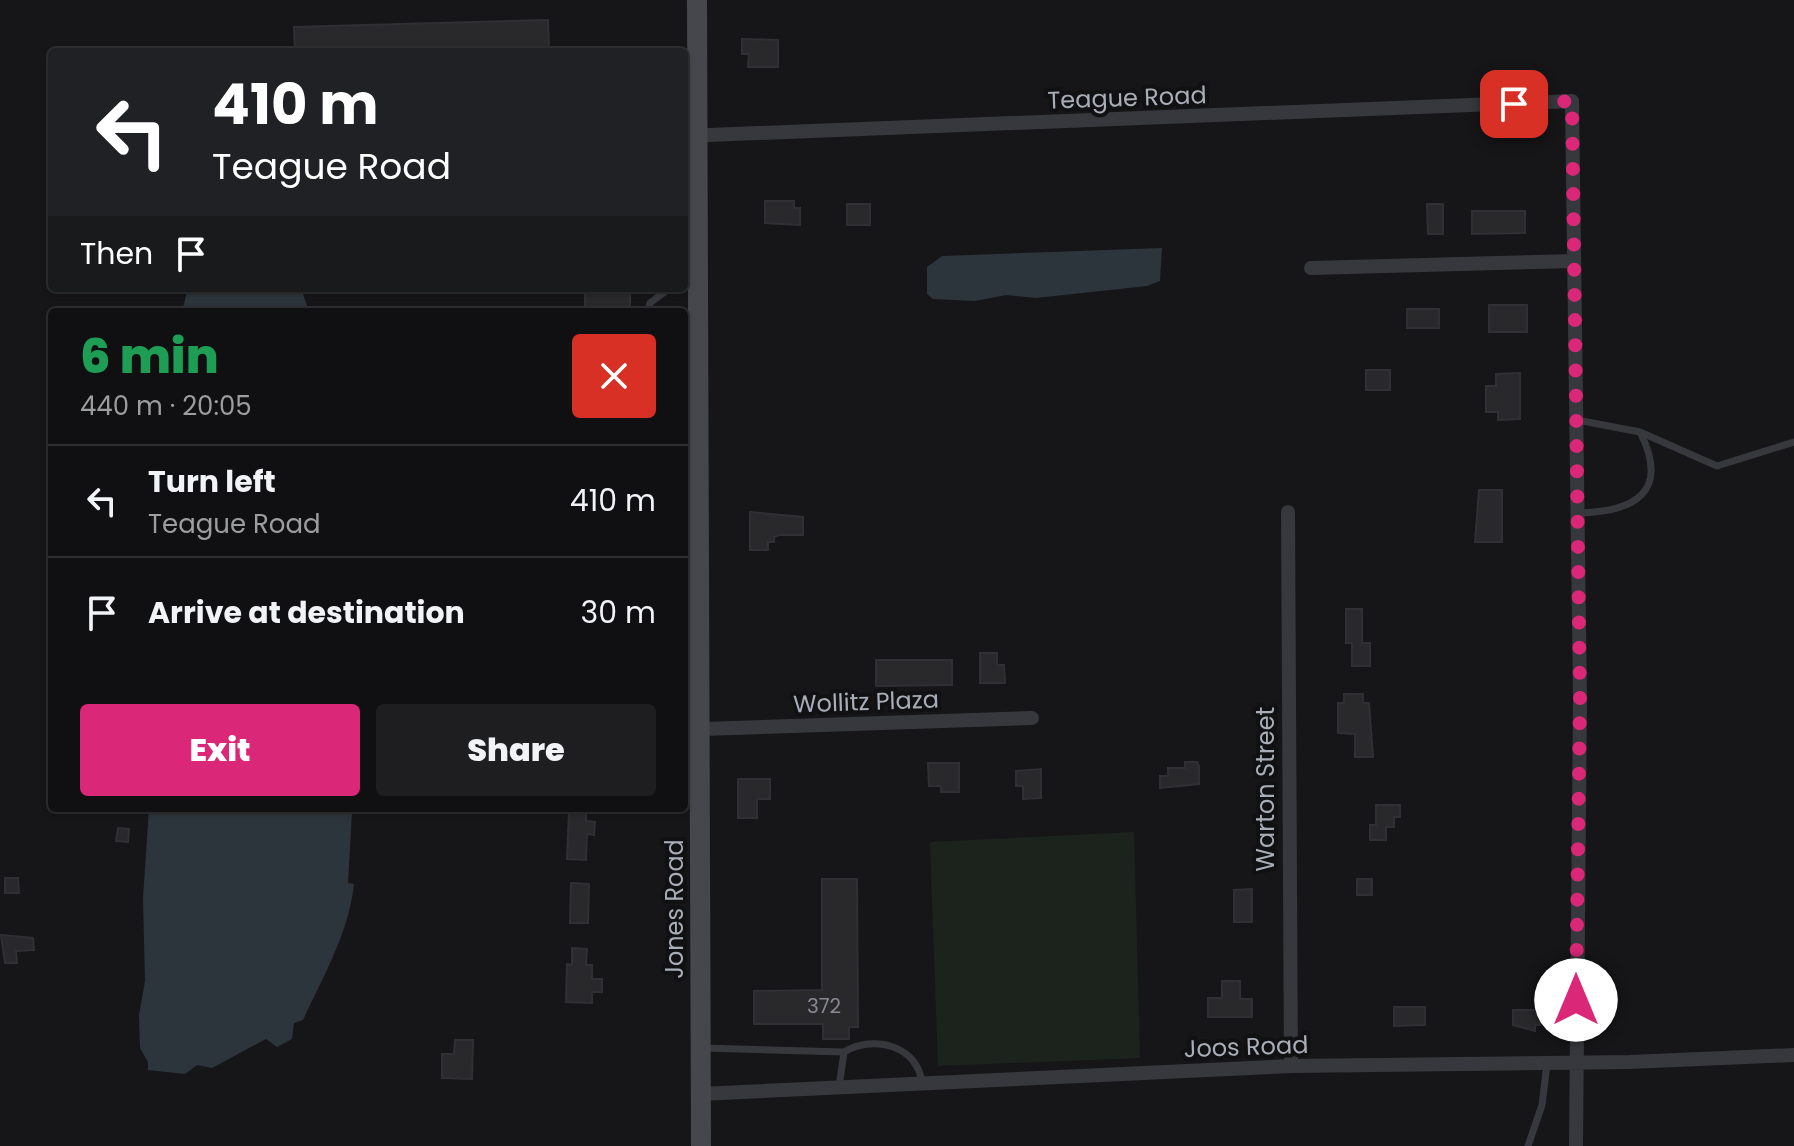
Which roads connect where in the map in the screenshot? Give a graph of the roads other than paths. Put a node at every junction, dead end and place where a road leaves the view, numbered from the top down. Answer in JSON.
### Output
{"nodes":[{"id":1,"x":697,"y":0,"type":"edge"},
{"id":2,"x":691,"y":137,"type":"edge"},
{"id":3,"x":1574,"y":261,"type":"junction"},
{"id":4,"x":1311,"y":268,"type":"dead end"},
{"id":5,"x":691,"y":281,"type":"edge"},
{"id":6,"x":665,"y":292,"type":"edge"},
{"id":7,"x":648,"y":308,"type":"edge"},
{"id":8,"x":692,"y":354,"type":"edge"},
{"id":9,"x":1577,"y":420,"type":"junction"},
{"id":10,"x":1640,"y":432,"type":"junction"},
{"id":11,"x":1794,"y":442,"type":"edge"},
{"id":12,"x":1288,"y":512,"type":"dead end"},
{"id":13,"x":1578,"y":513,"type":"junction"},
{"id":14,"x":1032,"y":718,"type":"dead end"},
{"id":15,"x":702,"y":729,"type":"junction"},
{"id":16,"x":701,"y":1048,"type":"junction"},
{"id":17,"x":844,"y":1052,"type":"junction"},
{"id":18,"x":1794,"y":1055,"type":"edge"},
{"id":19,"x":1576,"y":1061,"type":"junction"},
{"id":20,"x":1547,"y":1062,"type":"junction"},
{"id":21,"x":1291,"y":1066,"type":"junction"},
{"id":22,"x":922,"y":1084,"type":"junction"},
{"id":23,"x":839,"y":1087,"type":"junction"},
{"id":24,"x":701,"y":1094,"type":"junction"},
{"id":25,"x":701,"y":1146,"type":"edge"},
{"id":26,"x":1528,"y":1146,"type":"edge"},
{"id":27,"x":1576,"y":1146,"type":"edge"}],
"edges":[{"from":1,"to":2,"type":"street","name":"Jones Road"},
{"from":2,"to":3,"type":"street","name":"Teague Road"},
{"from":2,"to":5,"type":"street","name":"Jones Road"},
{"from":3,"to":4,"type":"street"},
{"from":3,"to":9,"type":"street"},
{"from":5,"to":8,"type":"street","name":"Jones Road"},
{"from":6,"to":7,"type":"lane"},
{"from":8,"to":15,"type":"street","name":"Jones Road"},
{"from":9,"to":10,"type":"lane"},
{"from":9,"to":13,"type":"street"},
{"from":10,"to":11,"type":"lane"},
{"from":10,"to":13,"type":"lane"},
{"from":12,"to":21,"type":"street","name":"Warton Street"},
{"from":13,"to":19,"type":"street"},
{"from":14,"to":15,"type":"street","name":"Wollitz Plaza"},
{"from":15,"to":16,"type":"street","name":"Jones Road"},
{"from":16,"to":17,"type":"lane"},
{"from":16,"to":24,"type":"street","name":"Jones Road"},
{"from":17,"to":22,"type":"lane"},
{"from":17,"to":23,"type":"lane"},
{"from":18,"to":19,"type":"street","name":"Joos Road"},
{"from":19,"to":20,"type":"street","name":"Joos Road"},
{"from":19,"to":27,"type":"street"},
{"from":20,"to":21,"type":"street","name":"Joos Road"},
{"from":20,"to":26,"type":"lane"},
{"from":21,"to":22,"type":"street","name":"Joos Road"},
{"from":22,"to":23,"type":"street","name":"Joos Road"},
{"from":23,"to":24,"type":"street","name":"Joos Road"},
{"from":24,"to":25,"type":"street","name":"Jones Road"}]}
